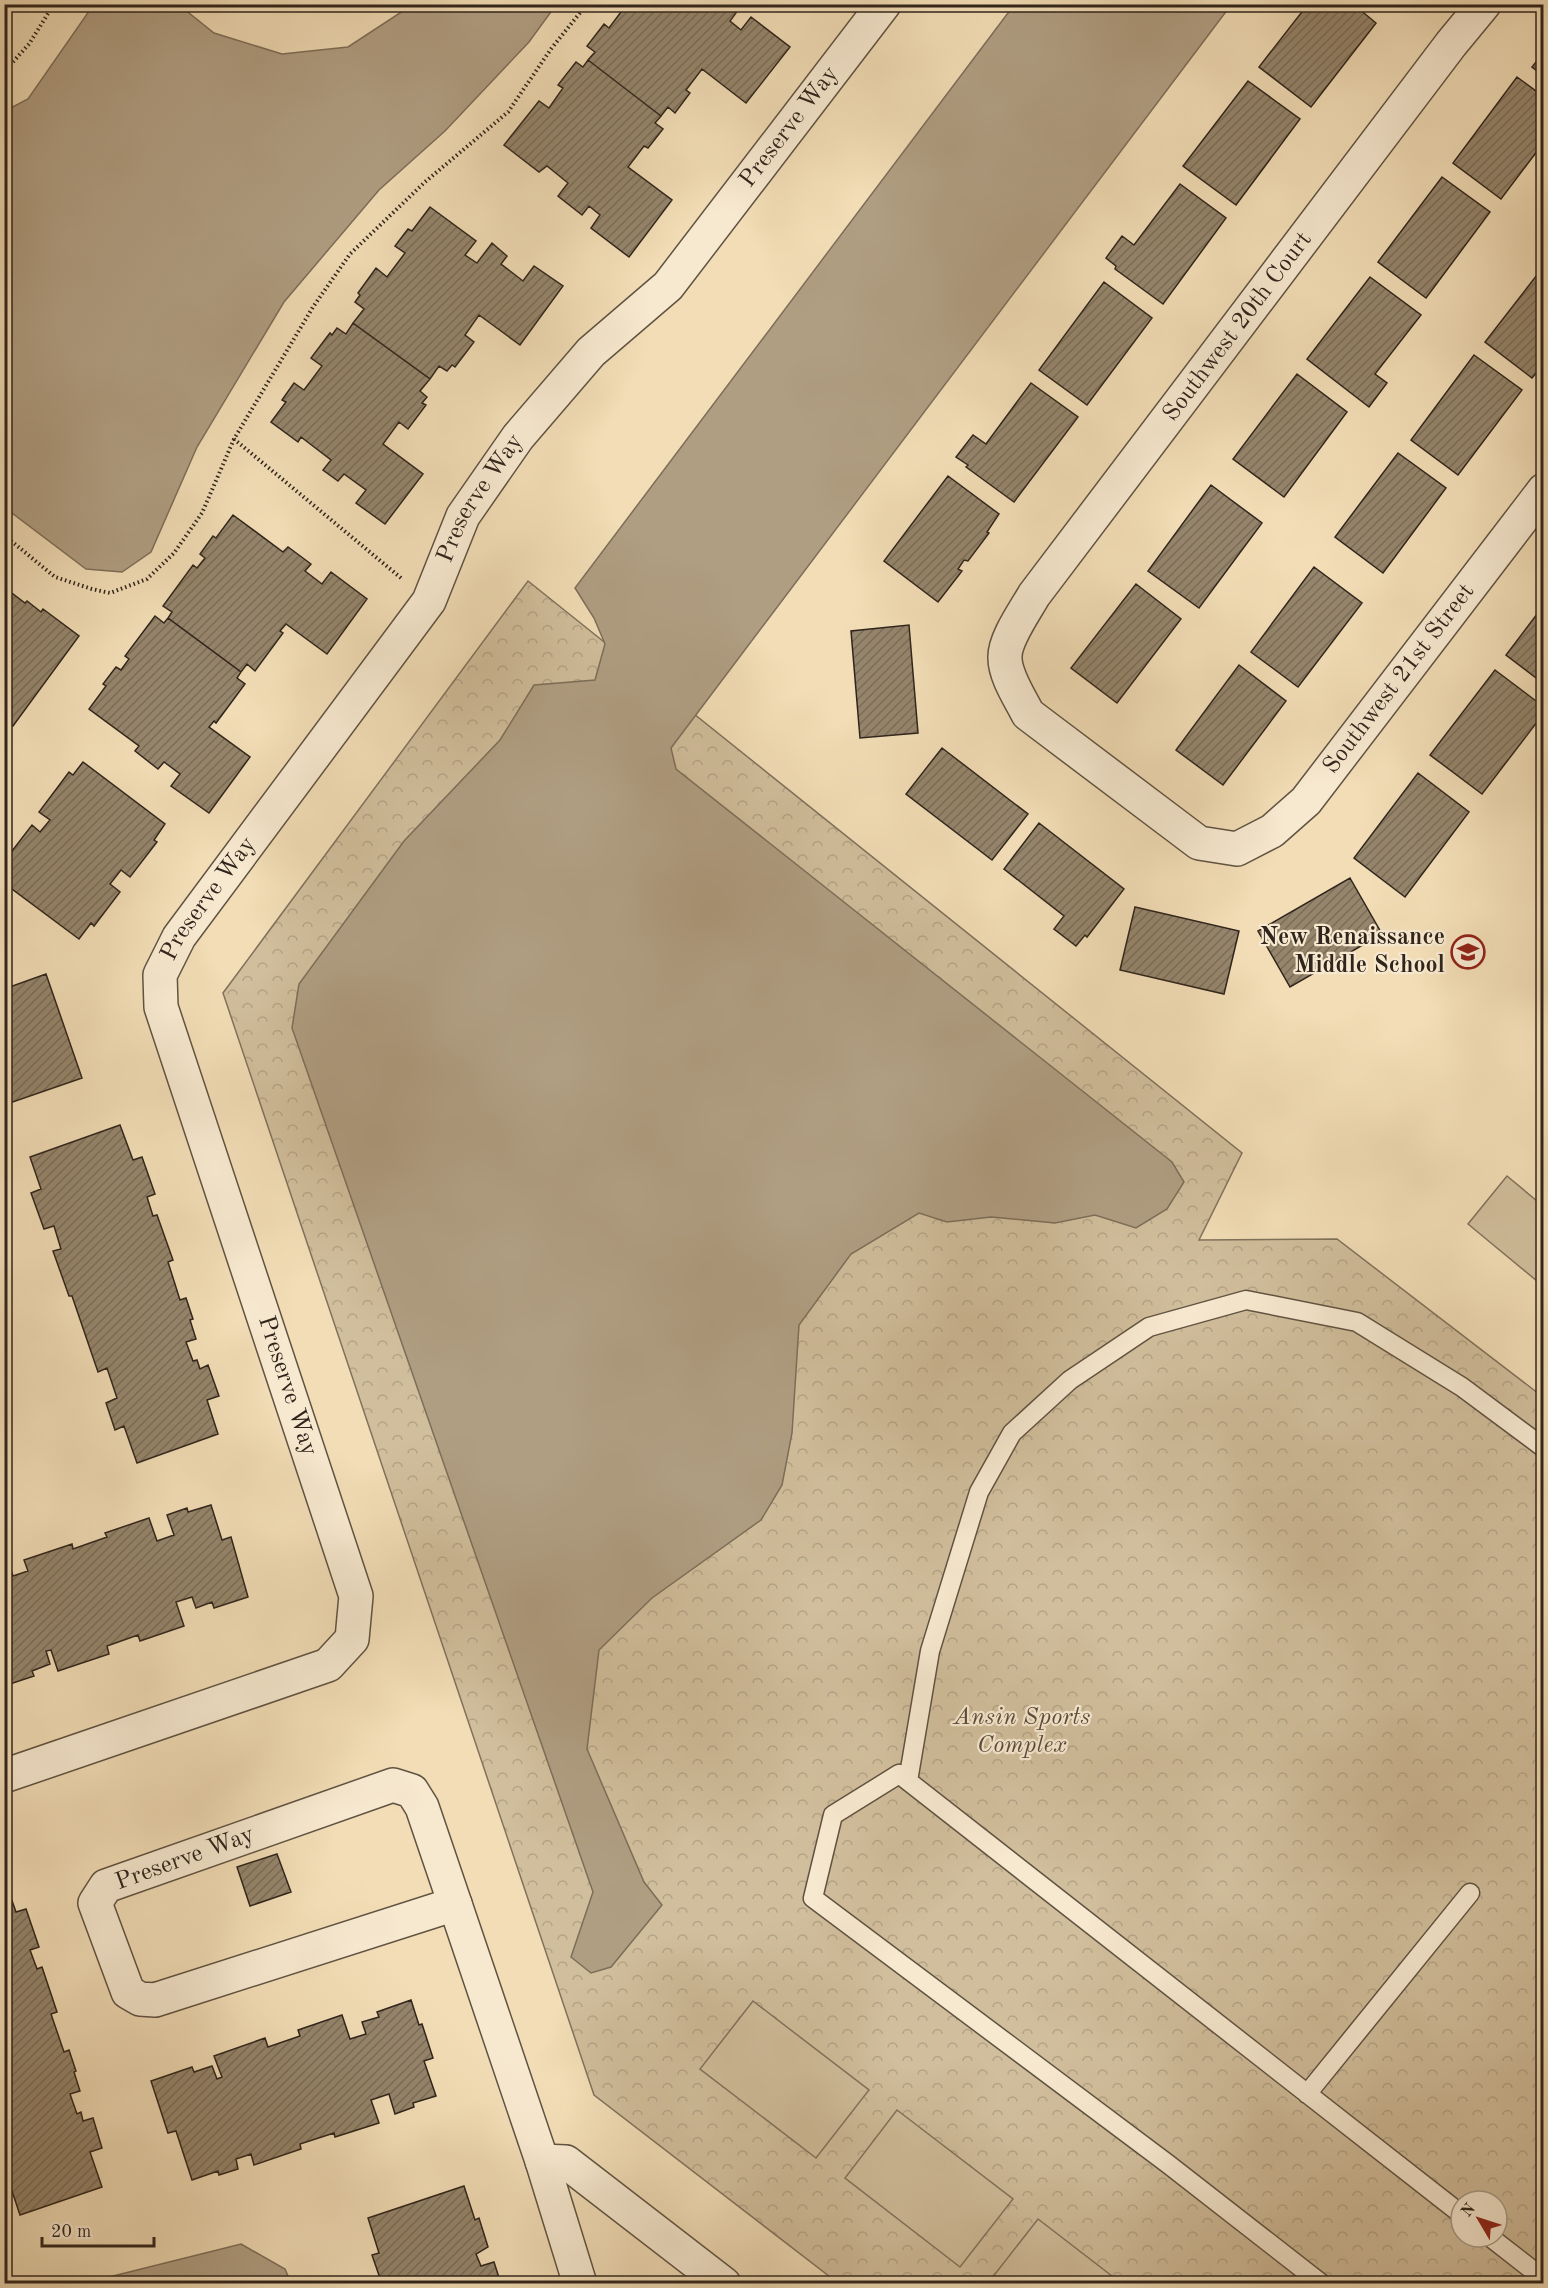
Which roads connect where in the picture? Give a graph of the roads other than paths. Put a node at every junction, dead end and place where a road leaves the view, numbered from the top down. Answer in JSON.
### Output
{"nodes":[{"id":1,"x":884,"y":4,"type":"edge"},
{"id":2,"x":1484,"y":4,"type":"edge"},
{"id":3,"x":1544,"y":490,"type":"edge"},
{"id":4,"x":1237,"y":849,"type":"joint"},
{"id":5,"x":1544,"y":1448,"type":"edge"},
{"id":6,"x":4,"y":1776,"type":"edge"},
{"id":7,"x":908,"y":1781,"type":"junction"},
{"id":8,"x":1470,"y":1893,"type":"dead end"},
{"id":9,"x":455,"y":1904,"type":"junction"},
{"id":10,"x":1307,"y":2094,"type":"junction"},
{"id":11,"x":542,"y":2162,"type":"junction"},
{"id":12,"x":1449,"y":2205,"type":"edge"},
{"id":13,"x":1505,"y":2249,"type":"edge"},
{"id":14,"x":1544,"y":2279,"type":"edge"},
{"id":15,"x":579,"y":2283,"type":"edge"},
{"id":16,"x":724,"y":2283,"type":"edge"},
{"id":17,"x":1322,"y":2283,"type":"edge"}],
"edges":[{"from":1,"to":6,"type":"street","name":"Preserve Way"},
{"from":2,"to":4,"type":"street","name":"Southwest 20th Court"},
{"from":3,"to":4,"type":"street","name":"Southwest 21st Street"},
{"from":5,"to":7,"type":"lane"},
{"from":7,"to":10,"type":"lane"},
{"from":7,"to":17,"type":"lane"},
{"from":8,"to":10,"type":"lane"},
{"from":9,"to":9,"type":"street","name":"Preserve Way"},
{"from":9,"to":11,"type":"street","name":"Preserve Way"},
{"from":10,"to":12,"type":"lane"},
{"from":11,"to":15,"type":"street","name":"Preserve Way"},
{"from":11,"to":16,"type":"street"},
{"from":13,"to":14,"type":"lane"}]}
